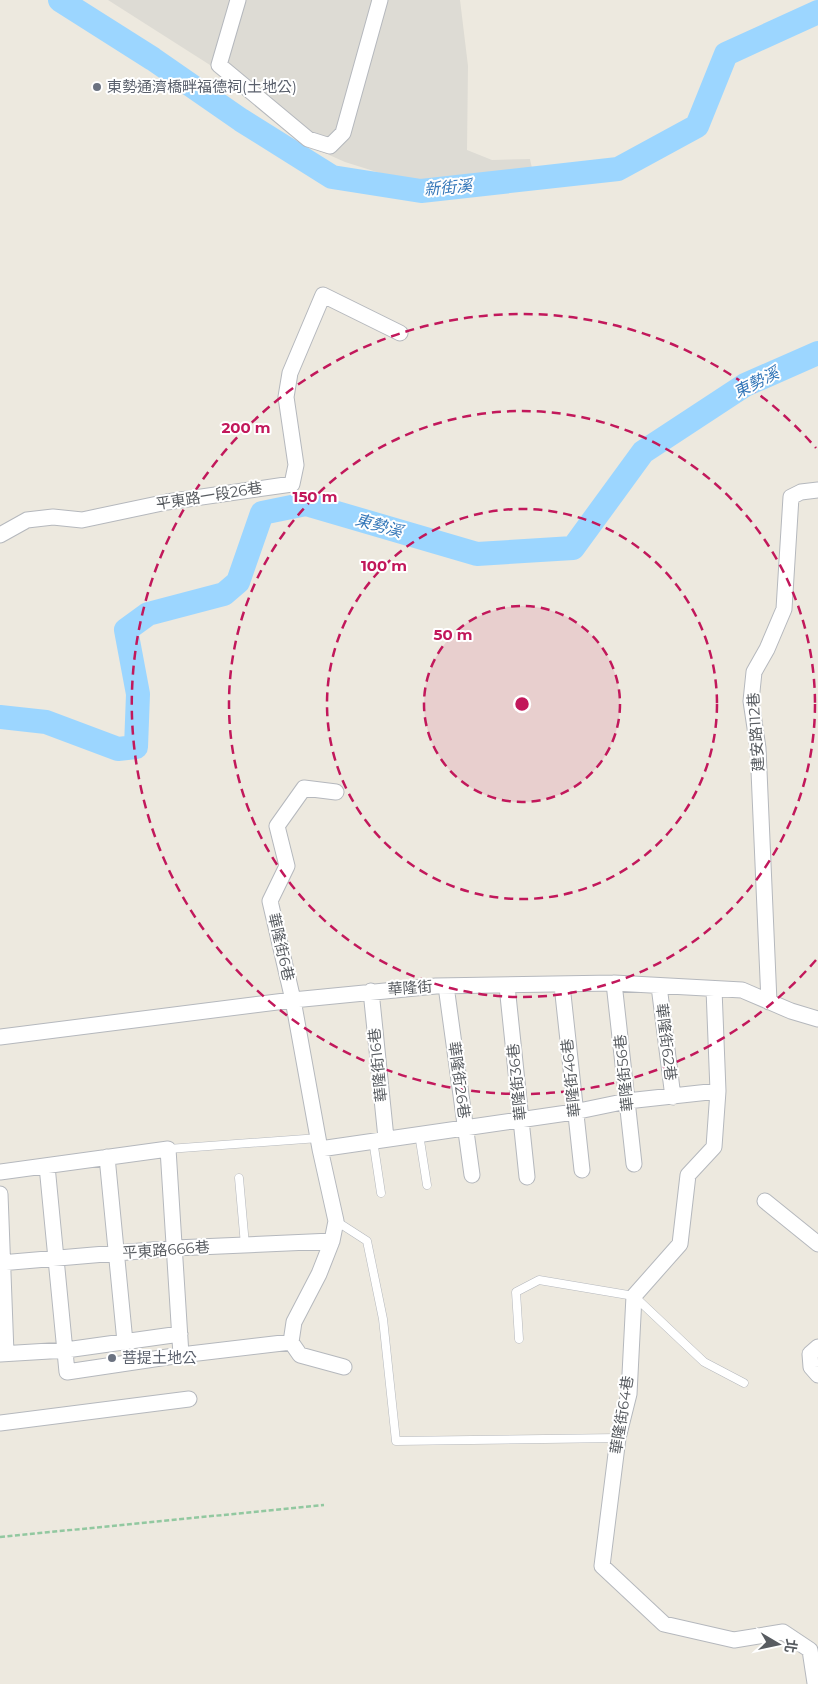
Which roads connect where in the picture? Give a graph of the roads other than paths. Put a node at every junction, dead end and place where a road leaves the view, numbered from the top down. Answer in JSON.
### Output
{"nodes":[{"id":1,"x":238,"y":0,"type":"edge"},
{"id":2,"x":380,"y":0,"type":"edge"},
{"id":3,"x":400,"y":333,"type":"dead end"},
{"id":4,"x":818,"y":490,"type":"edge"},
{"id":5,"x":0,"y":535,"type":"edge"},
{"id":6,"x":336,"y":792,"type":"dead end"},
{"id":7,"x":614,"y":983,"type":"junction"},
{"id":8,"x":562,"y":984,"type":"junction"},
{"id":9,"x":446,"y":986,"type":"junction"},
{"id":10,"x":507,"y":986,"type":"junction"},
{"id":11,"x":659,"y":986,"type":"junction"},
{"id":12,"x":714,"y":989,"type":"junction"},
{"id":13,"x":371,"y":991,"type":"junction"},
{"id":14,"x":293,"y":1000,"type":"junction"},
{"id":15,"x":769,"y":1002,"type":"junction"},
{"id":16,"x":818,"y":1019,"type":"edge"},
{"id":17,"x":0,"y":1037,"type":"edge"},
{"id":18,"x":718,"y":1091,"type":"junction"},
{"id":19,"x":673,"y":1097,"type":"junction"},
{"id":20,"x":627,"y":1101,"type":"junction"},
{"id":21,"x":574,"y":1112,"type":"junction"},
{"id":22,"x":521,"y":1120,"type":"junction"},
{"id":23,"x":466,"y":1128,"type":"junction"},
{"id":24,"x":419,"y":1134,"type":"junction"},
{"id":25,"x":379,"y":1139,"type":"junction"},
{"id":26,"x":319,"y":1144,"type":"junction"},
{"id":27,"x":168,"y":1149,"type":"junction"},
{"id":28,"x":108,"y":1157,"type":"junction"},
{"id":29,"x":634,"y":1164,"type":"dead end"},
{"id":30,"x":47,"y":1166,"type":"junction"},
{"id":31,"x":582,"y":1170,"type":"dead end"},
{"id":32,"x":0,"y":1172,"type":"edge"},
{"id":33,"x":472,"y":1175,"type":"dead end"},
{"id":34,"x":528,"y":1177,"type":"dead end"},
{"id":35,"x":239,"y":1178,"type":"dead end"},
{"id":36,"x":427,"y":1185,"type":"dead end"},
{"id":37,"x":0,"y":1194,"type":"edge"},
{"id":38,"x":381,"y":1194,"type":"dead end"},
{"id":39,"x":765,"y":1201,"type":"dead end"},
{"id":40,"x":336,"y":1221,"type":"junction"},
{"id":41,"x":332,"y":1241,"type":"junction"},
{"id":42,"x":818,"y":1244,"type":"edge"},
{"id":43,"x":245,"y":1245,"type":"junction"},
{"id":44,"x":175,"y":1248,"type":"junction"},
{"id":45,"x":115,"y":1253,"type":"junction"},
{"id":46,"x":57,"y":1258,"type":"junction"},
{"id":47,"x":1,"y":1262,"type":"edge"},
{"id":48,"x":634,"y":1296,"type":"junction"},
{"id":49,"x":180,"y":1334,"type":"junction"},
{"id":50,"x":519,"y":1338,"type":"dead end"},
{"id":51,"x":125,"y":1342,"type":"junction"},
{"id":52,"x":291,"y":1342,"type":"junction"},
{"id":53,"x":818,"y":1347,"type":"edge"},
{"id":54,"x":66,"y":1350,"type":"junction"},
{"id":55,"x":3,"y":1354,"type":"edge"},
{"id":56,"x":181,"y":1355,"type":"junction"},
{"id":57,"x":344,"y":1367,"type":"dead end"},
{"id":58,"x":818,"y":1374,"type":"edge"},
{"id":59,"x":744,"y":1383,"type":"dead end"},
{"id":60,"x":189,"y":1399,"type":"dead end"},
{"id":61,"x":0,"y":1423,"type":"edge"},
{"id":62,"x":618,"y":1438,"type":"junction"},
{"id":63,"x":816,"y":1683,"type":"edge"}],
"edges":[{"from":1,"to":2,"type":"street"},
{"from":3,"to":5,"type":"street","name":"平東路一段26巷"},
{"from":4,"to":15,"type":"street","name":"建安路112巷"},
{"from":6,"to":14,"type":"street","name":"華隆街6巷"},
{"from":7,"to":8,"type":"street","name":"華隆街"},
{"from":7,"to":11,"type":"street","name":"華隆街"},
{"from":7,"to":20,"type":"street","name":"華隆街56巷"},
{"from":8,"to":10,"type":"street","name":"華隆街"},
{"from":8,"to":21,"type":"street","name":"華隆街46巷"},
{"from":9,"to":10,"type":"street","name":"華隆街"},
{"from":9,"to":13,"type":"street","name":"華隆街"},
{"from":9,"to":23,"type":"street","name":"華隆街26巷"},
{"from":10,"to":22,"type":"street","name":"華隆街36巷"},
{"from":11,"to":12,"type":"street","name":"華隆街"},
{"from":11,"to":19,"type":"street","name":"華隆街62巷"},
{"from":12,"to":15,"type":"street","name":"華隆街"},
{"from":12,"to":18,"type":"street"},
{"from":13,"to":14,"type":"street","name":"華隆街"},
{"from":13,"to":25,"type":"street","name":"華隆街16巷"},
{"from":14,"to":17,"type":"street","name":"華隆街"},
{"from":14,"to":26,"type":"street","name":"華隆街6巷"},
{"from":15,"to":16,"type":"street","name":"華隆街"},
{"from":18,"to":19,"type":"street"},
{"from":18,"to":48,"type":"street"},
{"from":19,"to":20,"type":"street"},
{"from":20,"to":21,"type":"street"},
{"from":20,"to":29,"type":"street","name":"華隆街56巷"},
{"from":21,"to":22,"type":"street"},
{"from":21,"to":31,"type":"street","name":"華隆街46巷"},
{"from":22,"to":23,"type":"street"},
{"from":22,"to":34,"type":"street","name":"華隆街36巷"},
{"from":23,"to":24,"type":"street"},
{"from":23,"to":33,"type":"street","name":"華隆街26巷"},
{"from":24,"to":25,"type":"street"},
{"from":24,"to":36,"type":"lane"},
{"from":25,"to":26,"type":"street"},
{"from":25,"to":38,"type":"lane"},
{"from":26,"to":27,"type":"lane"},
{"from":26,"to":40,"type":"street","name":"華隆街6巷"},
{"from":27,"to":28,"type":"street"},
{"from":27,"to":44,"type":"street"},
{"from":28,"to":30,"type":"street"},
{"from":28,"to":45,"type":"street"},
{"from":30,"to":32,"type":"street"},
{"from":30,"to":46,"type":"street"},
{"from":35,"to":43,"type":"lane"},
{"from":37,"to":47,"type":"street"},
{"from":39,"to":42,"type":"street"},
{"from":40,"to":41,"type":"street"},
{"from":40,"to":62,"type":"lane"},
{"from":41,"to":43,"type":"street","name":"平東路666巷"},
{"from":41,"to":52,"type":"street"},
{"from":43,"to":44,"type":"street","name":"平東路666巷"},
{"from":44,"to":45,"type":"street","name":"平東路666巷"},
{"from":44,"to":49,"type":"street"},
{"from":45,"to":46,"type":"street","name":"平東路666巷"},
{"from":45,"to":51,"type":"street"},
{"from":46,"to":47,"type":"street","name":"平東路666巷"},
{"from":46,"to":54,"type":"street"},
{"from":47,"to":55,"type":"street"},
{"from":48,"to":50,"type":"lane"},
{"from":48,"to":59,"type":"lane"},
{"from":48,"to":62,"type":"street","name":"華隆街64巷"},
{"from":49,"to":51,"type":"street"},
{"from":49,"to":56,"type":"street"},
{"from":51,"to":54,"type":"street"},
{"from":52,"to":56,"type":"street"},
{"from":52,"to":57,"type":"street"},
{"from":53,"to":58,"type":"street"},
{"from":54,"to":55,"type":"street"},
{"from":54,"to":56,"type":"street"},
{"from":60,"to":61,"type":"street"},
{"from":62,"to":63,"type":"street","name":"華隆街64巷"}]}
